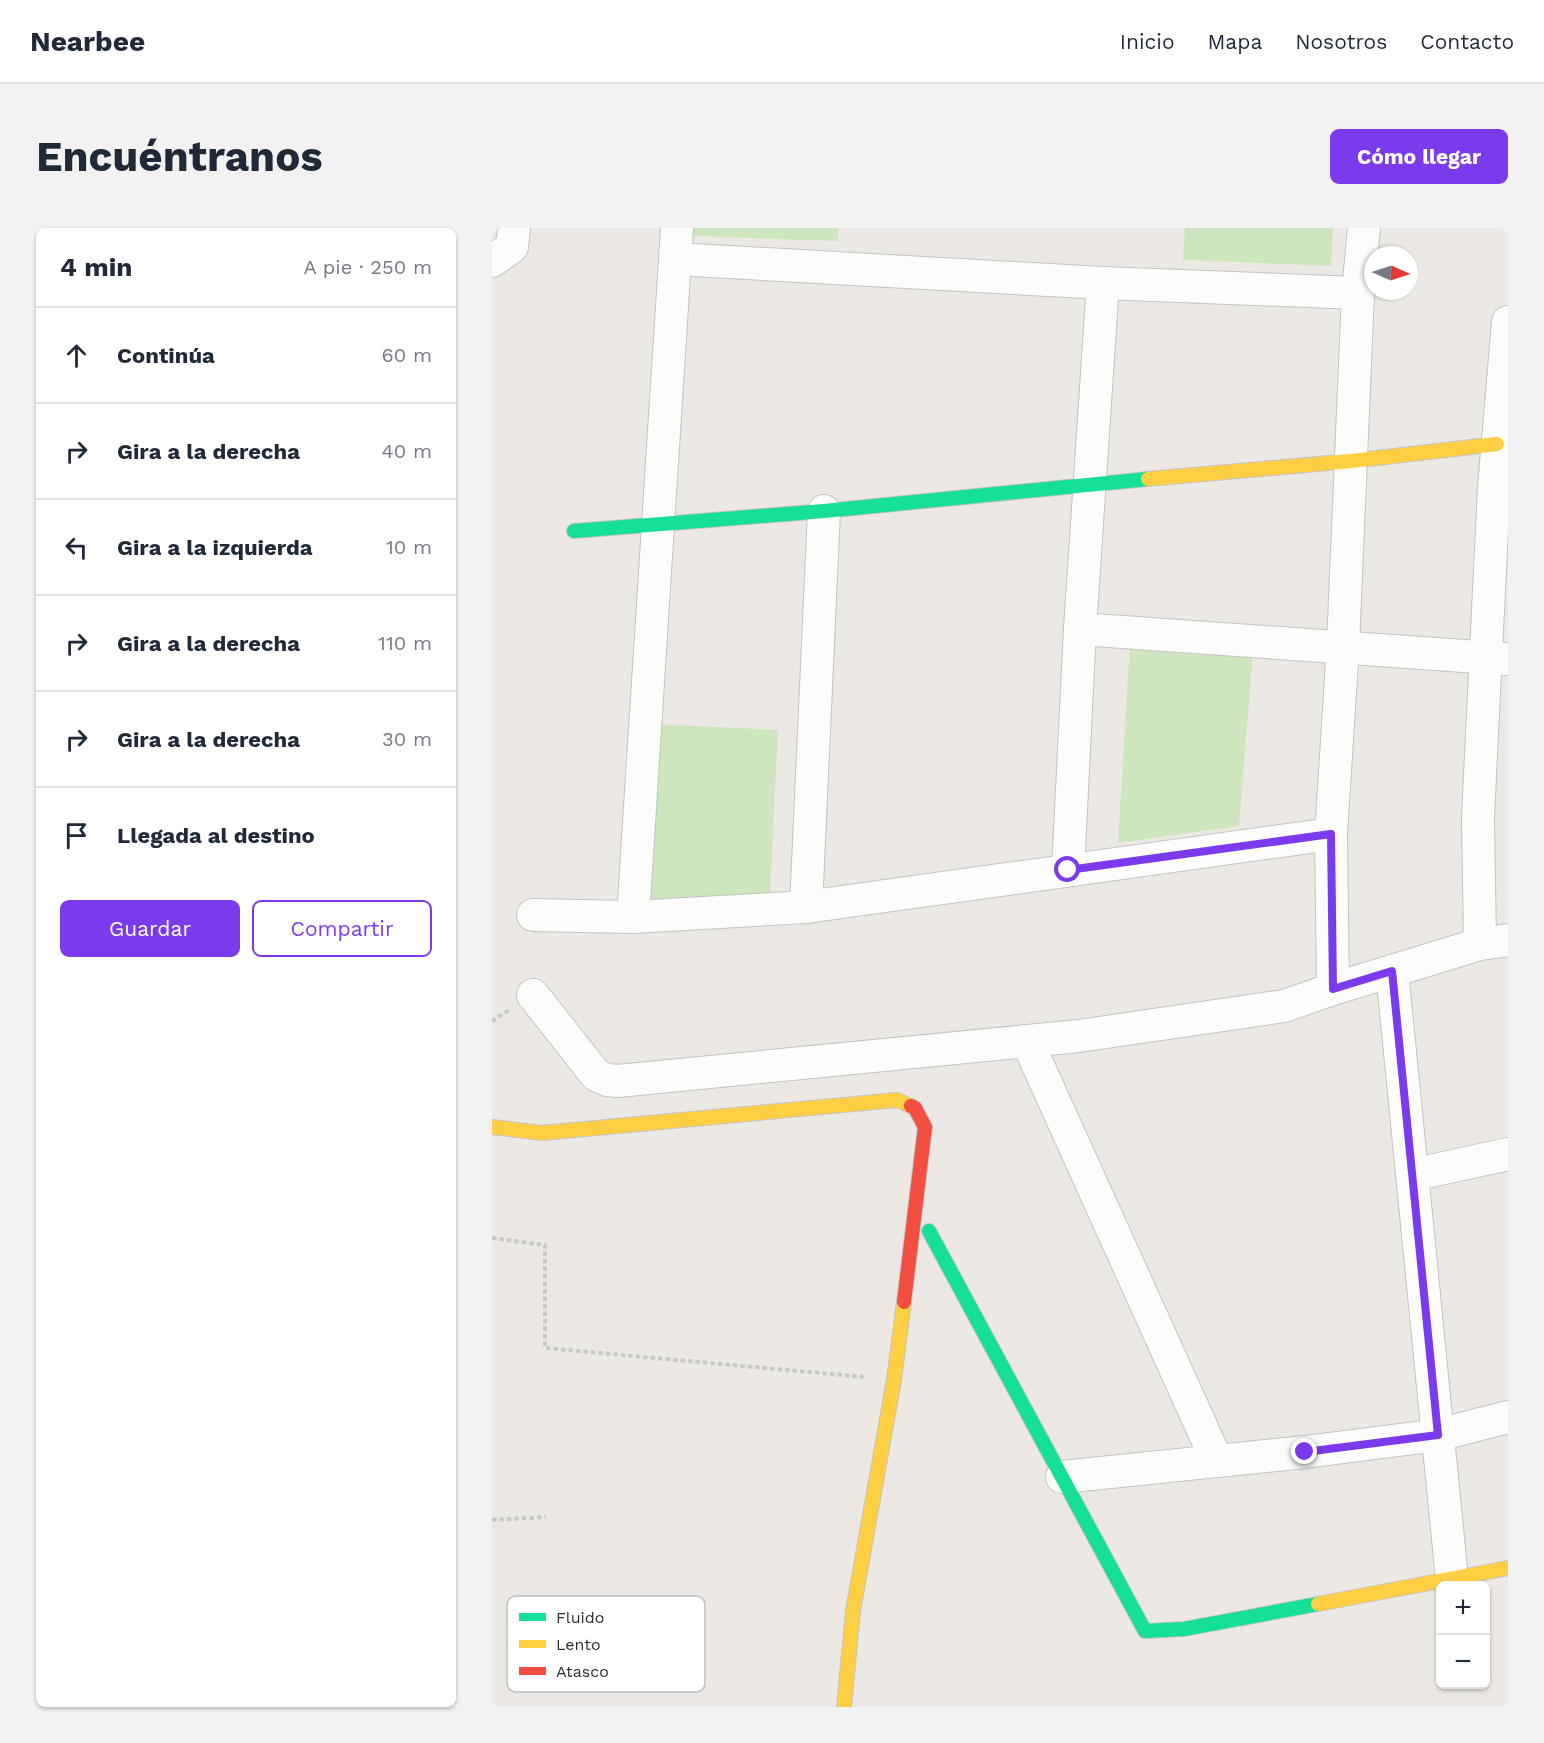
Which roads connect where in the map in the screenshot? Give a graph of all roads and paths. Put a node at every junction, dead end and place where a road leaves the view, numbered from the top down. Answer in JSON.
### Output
{"nodes":[{"id":1,"x":514,"y":228,"type":"edge"},
{"id":2,"x":677,"y":228,"type":"edge"},
{"id":3,"x":1364,"y":228,"type":"edge"},
{"id":4,"x":675,"y":259,"type":"junction"},
{"id":5,"x":492,"y":261,"type":"edge"},
{"id":6,"x":1103,"y":283,"type":"junction"},
{"id":7,"x":1358,"y":293,"type":"junction"},
{"id":8,"x":1508,"y":322,"type":"edge"},
{"id":9,"x":1497,"y":444,"type":"junction"},
{"id":10,"x":1351,"y":461,"type":"junction"},
{"id":11,"x":1089,"y":484,"type":"junction"},
{"id":12,"x":824,"y":511,"type":"junction"},
{"id":13,"x":659,"y":524,"type":"junction"},
{"id":14,"x":574,"y":531,"type":"dead end"},
{"id":15,"x":1080,"y":629,"type":"junction"},
{"id":16,"x":1343,"y":646,"type":"junction"},
{"id":17,"x":1497,"y":658,"type":"edge"},
{"id":18,"x":1331,"y":834,"type":"junction"},
{"id":19,"x":1068,"y":870,"type":"junction"},
{"id":20,"x":806,"y":907,"type":"junction"},
{"id":21,"x":533,"y":915,"type":"dead end"},
{"id":22,"x":633,"y":917,"type":"junction"},
{"id":23,"x":1494,"y":942,"type":"edge"},
{"id":24,"x":1392,"y":971,"type":"junction"},
{"id":25,"x":1333,"y":989,"type":"junction"},
{"id":26,"x":533,"y":995,"type":"dead end"},
{"id":27,"x":1027,"y":1041,"type":"junction"},
{"id":28,"x":492,"y":1127,"type":"edge"},
{"id":29,"x":1508,"y":1154,"type":"edge"},
{"id":30,"x":1412,"y":1175,"type":"junction"},
{"id":31,"x":929,"y":1231,"type":"dead end"},
{"id":32,"x":492,"y":1238,"type":"edge"},
{"id":33,"x":894,"y":1380,"type":"junction"},
{"id":34,"x":1508,"y":1417,"type":"edge"},
{"id":35,"x":1438,"y":1435,"type":"junction"},
{"id":36,"x":1217,"y":1461,"type":"junction"},
{"id":37,"x":1062,"y":1477,"type":"junction"},
{"id":38,"x":546,"y":1517,"type":"dead end"},
{"id":39,"x":492,"y":1520,"type":"edge"},
{"id":40,"x":1508,"y":1568,"type":"edge"},
{"id":41,"x":1452,"y":1579,"type":"junction"},
{"id":42,"x":844,"y":1707,"type":"edge"}],
"edges":[{"from":1,"to":5,"type":"street"},
{"from":2,"to":4,"type":"street"},
{"from":3,"to":7,"type":"street"},
{"from":4,"to":6,"type":"street"},
{"from":4,"to":13,"type":"street"},
{"from":6,"to":7,"type":"street"},
{"from":6,"to":11,"type":"street"},
{"from":7,"to":10,"type":"street"},
{"from":8,"to":9,"type":"street"},
{"from":9,"to":10,"type":"street"},
{"from":9,"to":17,"type":"street"},
{"from":10,"to":11,"type":"street"},
{"from":10,"to":16,"type":"street"},
{"from":11,"to":12,"type":"street"},
{"from":11,"to":15,"type":"street"},
{"from":12,"to":13,"type":"street"},
{"from":12,"to":20,"type":"street"},
{"from":13,"to":14,"type":"street"},
{"from":13,"to":22,"type":"street"},
{"from":15,"to":16,"type":"street"},
{"from":15,"to":19,"type":"street"},
{"from":16,"to":17,"type":"street"},
{"from":16,"to":18,"type":"street"},
{"from":17,"to":23,"type":"street"},
{"from":18,"to":19,"type":"street"},
{"from":18,"to":25,"type":"street"},
{"from":19,"to":20,"type":"street"},
{"from":20,"to":22,"type":"street"},
{"from":21,"to":22,"type":"street"},
{"from":23,"to":24,"type":"street"},
{"from":24,"to":25,"type":"street"},
{"from":24,"to":30,"type":"street"},
{"from":25,"to":27,"type":"street"},
{"from":26,"to":27,"type":"street"},
{"from":27,"to":36,"type":"street"},
{"from":28,"to":33,"type":"street"},
{"from":29,"to":30,"type":"street"},
{"from":30,"to":35,"type":"street"},
{"from":31,"to":37,"type":"street"},
{"from":32,"to":33,"type":"path"},
{"from":33,"to":42,"type":"street"},
{"from":34,"to":35,"type":"street"},
{"from":35,"to":36,"type":"street"},
{"from":35,"to":41,"type":"street"},
{"from":36,"to":37,"type":"street"},
{"from":37,"to":41,"type":"street"},
{"from":38,"to":39,"type":"path"},
{"from":40,"to":41,"type":"street"}]}
